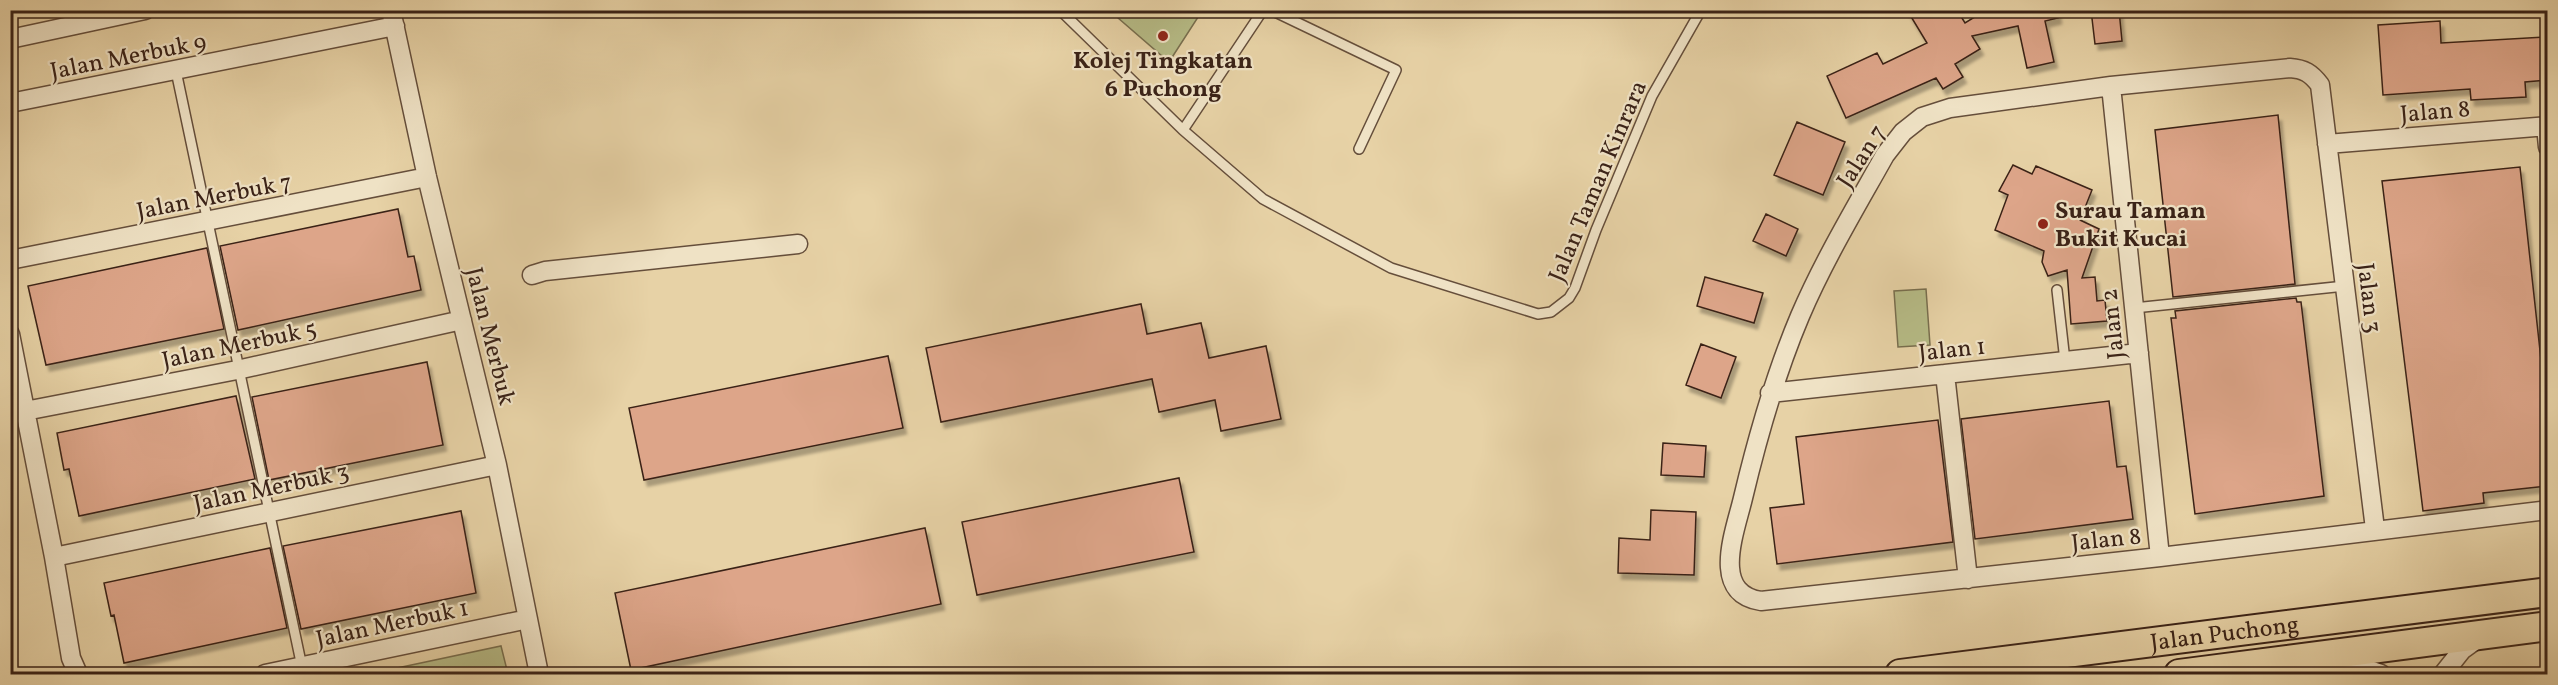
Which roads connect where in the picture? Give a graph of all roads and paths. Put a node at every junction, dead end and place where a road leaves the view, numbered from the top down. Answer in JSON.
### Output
{"nodes":[{"id":1,"x":145,"y":10,"type":"edge"},
{"id":2,"x":1060,"y":10,"type":"edge"},
{"id":3,"x":1263,"y":10,"type":"edge"},
{"id":4,"x":1270,"y":10,"type":"edge"},
{"id":5,"x":1701,"y":10,"type":"edge"},
{"id":6,"x":393,"y":18,"type":"edge"},
{"id":7,"x":10,"y":39,"type":"edge"},
{"id":8,"x":176,"y":71,"type":"junction"},
{"id":9,"x":2312,"y":75,"type":"joint"},
{"id":10,"x":2111,"y":86,"type":"junction"},
{"id":11,"x":10,"y":104,"type":"edge"},
{"id":12,"x":2546,"y":126,"type":"edge"},
{"id":13,"x":1183,"y":130,"type":"junction"},
{"id":14,"x":2327,"y":144,"type":"junction"},
{"id":15,"x":2547,"y":147,"type":"edge"},
{"id":16,"x":1359,"y":149,"type":"dead end"},
{"id":17,"x":427,"y":177,"type":"junction"},
{"id":18,"x":208,"y":222,"type":"junction"},
{"id":19,"x":798,"y":244,"type":"dead end"},
{"id":20,"x":10,"y":260,"type":"edge"},
{"id":21,"x":532,"y":275,"type":"dead end"},
{"id":22,"x":2345,"y":286,"type":"junction"},
{"id":23,"x":2057,"y":290,"type":"dead end"},
{"id":24,"x":2134,"y":308,"type":"junction"},
{"id":25,"x":462,"y":320,"type":"junction"},
{"id":26,"x":10,"y":333,"type":"edge"},
{"id":27,"x":2139,"y":353,"type":"junction"},
{"id":28,"x":2065,"y":361,"type":"junction"},
{"id":29,"x":237,"y":370,"type":"junction"},
{"id":30,"x":1945,"y":374,"type":"junction"},
{"id":31,"x":1770,"y":393,"type":"junction"},
{"id":32,"x":25,"y":411,"type":"junction"},
{"id":33,"x":497,"y":465,"type":"junction"},
{"id":34,"x":2547,"y":510,"type":"edge"},
{"id":35,"x":270,"y":512,"type":"junction"},
{"id":36,"x":1736,"y":528,"type":"joint"},
{"id":37,"x":2374,"y":529,"type":"junction"},
{"id":38,"x":54,"y":557,"type":"junction"},
{"id":39,"x":2160,"y":557,"type":"junction"},
{"id":40,"x":1968,"y":579,"type":"junction"},
{"id":41,"x":2547,"y":592,"type":"edge"},
{"id":42,"x":528,"y":619,"type":"junction"},
{"id":43,"x":2547,"y":626,"type":"edge"},
{"id":44,"x":2484,"y":634,"type":"junction"},
{"id":45,"x":2322,"y":656,"type":"junction"},
{"id":46,"x":302,"y":667,"type":"junction"},
{"id":47,"x":78,"y":675,"type":"edge"},
{"id":48,"x":265,"y":675,"type":"edge"},
{"id":49,"x":539,"y":675,"type":"edge"},
{"id":50,"x":1900,"y":675,"type":"edge"},
{"id":51,"x":2179,"y":675,"type":"edge"},
{"id":52,"x":2380,"y":675,"type":"edge"},
{"id":53,"x":2443,"y":675,"type":"edge"}],
"edges":[{"from":1,"to":7,"type":"street"},
{"from":2,"to":13,"type":"lane","name":"Jalan Taman Kinrara"},
{"from":3,"to":13,"type":"lane"},
{"from":4,"to":16,"type":"lane"},
{"from":5,"to":13,"type":"lane","name":"Jalan Taman Kinrara"},
{"from":6,"to":8,"type":"street","name":"Jalan Merbuk 9"},
{"from":6,"to":17,"type":"street","name":"Jalan Merbuk"},
{"from":8,"to":11,"type":"street","name":"Jalan Merbuk 9"},
{"from":8,"to":18,"type":"lane"},
{"from":9,"to":10,"type":"street","name":"Jalan 7"},
{"from":9,"to":14,"type":"street","name":"Jalan 3"},
{"from":10,"to":24,"type":"street","name":"Jalan 2"},
{"from":10,"to":31,"type":"street","name":"Jalan 7"},
{"from":12,"to":14,"type":"street","name":"Jalan 8"},
{"from":12,"to":15,"type":"street"},
{"from":14,"to":22,"type":"street","name":"Jalan 3"},
{"from":17,"to":18,"type":"street","name":"Jalan Merbuk 7"},
{"from":17,"to":25,"type":"street","name":"Jalan Merbuk"},
{"from":18,"to":20,"type":"street","name":"Jalan Merbuk 7"},
{"from":18,"to":29,"type":"lane"},
{"from":19,"to":21,"type":"street"},
{"from":22,"to":24,"type":"lane"},
{"from":22,"to":37,"type":"street","name":"Jalan 3"},
{"from":23,"to":28,"type":"lane"},
{"from":24,"to":27,"type":"street","name":"Jalan 2"},
{"from":25,"to":29,"type":"street","name":"Jalan Merbuk 5"},
{"from":25,"to":33,"type":"street","name":"Jalan Merbuk"},
{"from":26,"to":32,"type":"street"},
{"from":27,"to":28,"type":"street","name":"Jalan 1"},
{"from":27,"to":39,"type":"street","name":"Jalan 2"},
{"from":28,"to":30,"type":"street","name":"Jalan 1"},
{"from":29,"to":32,"type":"street","name":"Jalan Merbuk 5"},
{"from":29,"to":35,"type":"lane"},
{"from":30,"to":31,"type":"street","name":"Jalan 1"},
{"from":30,"to":40,"type":"street"},
{"from":31,"to":36,"type":"street","name":"Jalan 7"},
{"from":32,"to":38,"type":"street"},
{"from":33,"to":35,"type":"street","name":"Jalan Merbuk 3"},
{"from":33,"to":42,"type":"street","name":"Jalan Merbuk"},
{"from":34,"to":37,"type":"street","name":"Jalan 8"},
{"from":35,"to":38,"type":"street","name":"Jalan Merbuk 3"},
{"from":35,"to":46,"type":"lane"},
{"from":36,"to":40,"type":"street","name":"Jalan 8"},
{"from":37,"to":39,"type":"street","name":"Jalan 8"},
{"from":38,"to":47,"type":"street"},
{"from":39,"to":40,"type":"street","name":"Jalan 8"},
{"from":41,"to":50,"type":"main road","name":"Jalan Puchong"},
{"from":42,"to":46,"type":"street","name":"Jalan Merbuk 1"},
{"from":42,"to":49,"type":"street","name":"Jalan Merbuk"},
{"from":43,"to":44,"type":"main road","name":"Jalan Puchong"},
{"from":44,"to":45,"type":"main road","name":"Jalan Puchong"},
{"from":44,"to":53,"type":"street"},
{"from":45,"to":51,"type":"main road","name":"Jalan Puchong"},
{"from":45,"to":52,"type":"street"},
{"from":46,"to":48,"type":"street","name":"Jalan Merbuk 1"}]}
